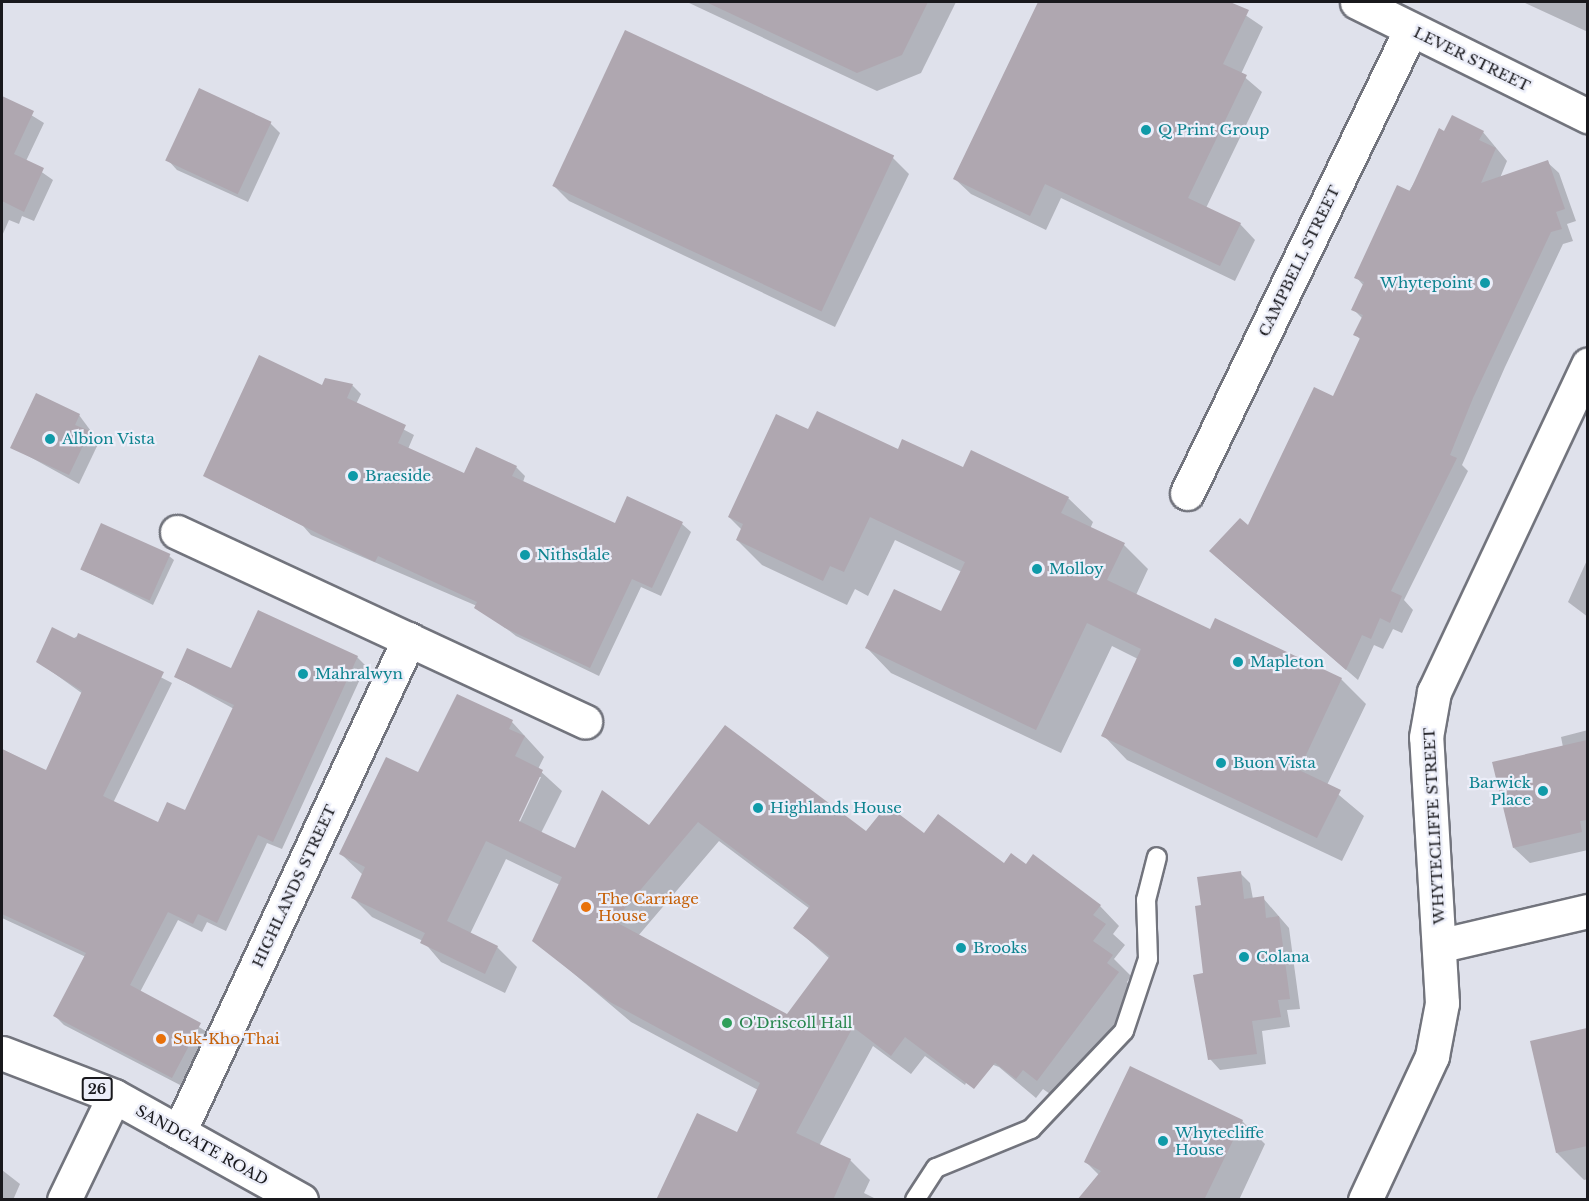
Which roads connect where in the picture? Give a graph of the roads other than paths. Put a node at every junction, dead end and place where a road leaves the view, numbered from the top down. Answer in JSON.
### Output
{"nodes":[{"id":1,"x":1357,"y":2,"type":"edge"},
{"id":2,"x":1411,"y":29,"type":"junction"},
{"id":3,"x":1587,"y":116,"type":"edge"},
{"id":4,"x":1587,"y":364,"type":"edge"},
{"id":5,"x":1187,"y":493,"type":"dead end"},
{"id":6,"x":177,"y":532,"type":"dead end"},
{"id":7,"x":409,"y":639,"type":"junction"},
{"id":8,"x":585,"y":721,"type":"dead end"},
{"id":9,"x":1157,"y":857,"type":"dead end"},
{"id":10,"x":1587,"y":911,"type":"edge"},
{"id":11,"x":1442,"y":945,"type":"junction"},
{"id":12,"x":2,"y":1053,"type":"edge"},
{"id":13,"x":114,"y":1096,"type":"junction"},
{"id":14,"x":179,"y":1132,"type":"junction"},
{"id":15,"x":64,"y":1200,"type":"edge"},
{"id":16,"x":300,"y":1200,"type":"edge"},
{"id":17,"x":915,"y":1200,"type":"edge"},
{"id":18,"x":1365,"y":1200,"type":"edge"}],
"edges":[{"from":1,"to":2,"type":"main road","name":"LEVER STREET"},
{"from":2,"to":3,"type":"main road","name":"LEVER STREET"},
{"from":2,"to":5,"type":"main road","name":"CAMPBELL STREET"},
{"from":4,"to":11,"type":"main road","name":"WHYTECLIFFE STREET"},
{"from":6,"to":7,"type":"main road"},
{"from":7,"to":8,"type":"main road"},
{"from":7,"to":14,"type":"main road","name":"HIGHLANDS STREET"},
{"from":9,"to":17,"type":"lane"},
{"from":10,"to":11,"type":"main road"},
{"from":11,"to":18,"type":"main road","name":"WHYTECLIFFE STREET"},
{"from":12,"to":13,"type":"main road","name":"SANDGATE ROAD","number":"26"},
{"from":13,"to":14,"type":"main road","name":"SANDGATE ROAD","number":"26"},
{"from":13,"to":15,"type":"main road"},
{"from":14,"to":16,"type":"main road","name":"SANDGATE ROAD","number":"26"}]}
